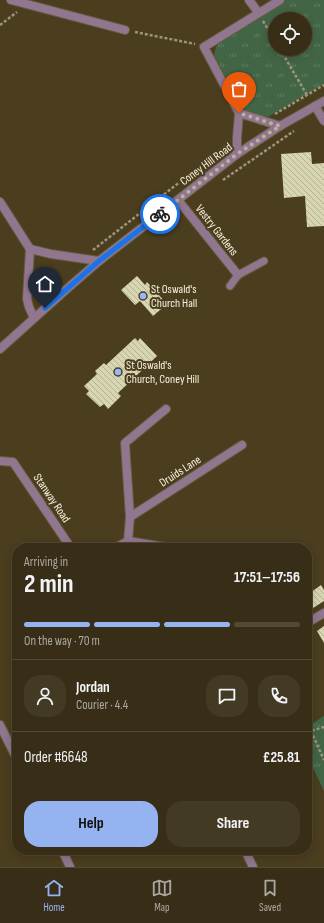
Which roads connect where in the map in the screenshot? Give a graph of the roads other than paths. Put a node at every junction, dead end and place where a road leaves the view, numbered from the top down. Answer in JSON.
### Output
{"nodes":[{"id":1,"x":11,"y":0,"type":"edge"},
{"id":2,"x":249,"y":0,"type":"edge"},
{"id":3,"x":280,"y":0,"type":"edge"},
{"id":4,"x":258,"y":12,"type":"junction"},
{"id":5,"x":125,"y":30,"type":"road end"},
{"id":6,"x":324,"y":101,"type":"edge"},
{"id":7,"x":315,"y":106,"type":"junction"},
{"id":8,"x":239,"y":113,"type":"junction"},
{"id":9,"x":324,"y":121,"type":"edge"},
{"id":10,"x":280,"y":126,"type":"junction"},
{"id":11,"x":237,"y":154,"type":"junction"},
{"id":12,"x":178,"y":200,"type":"junction"},
{"id":13,"x":0,"y":202,"type":"edge"},
{"id":14,"x":30,"y":249,"type":"junction"},
{"id":15,"x":99,"y":261,"type":"junction"},
{"id":16,"x":264,"y":261,"type":"dead end"},
{"id":17,"x":238,"y":275,"type":"junction"},
{"id":18,"x":230,"y":286,"type":"dead end"},
{"id":19,"x":34,"y":318,"type":"junction"},
{"id":20,"x":0,"y":349,"type":"edge"},
{"id":21,"x":166,"y":409,"type":"dead end"},
{"id":22,"x":242,"y":445,"type":"dead end"},
{"id":23,"x":0,"y":461,"type":"edge"},
{"id":24,"x":130,"y":517,"type":"junction"},
{"id":25,"x":128,"y":541,"type":"junction"},
{"id":26,"x":68,"y":543,"type":"edge"},
{"id":27,"x":124,"y":543,"type":"edge"},
{"id":28,"x":140,"y":543,"type":"edge"},
{"id":29,"x":324,"y":613,"type":"edge"},
{"id":30,"x":312,"y":620,"type":"edge"},
{"id":31,"x":0,"y":725,"type":"edge"},
{"id":32,"x":12,"y":749,"type":"edge"},
{"id":33,"x":64,"y":855,"type":"edge"},
{"id":34,"x":247,"y":855,"type":"edge"},
{"id":35,"x":70,"y":867,"type":"edge"},
{"id":36,"x":253,"y":867,"type":"edge"}],
"edges":[{"from":1,"to":5,"type":"street"},
{"from":2,"to":4,"type":"street"},
{"from":3,"to":4,"type":"street"},
{"from":4,"to":8,"type":"street"},
{"from":6,"to":7,"type":"street","name":"Coney Hill Road"},
{"from":7,"to":9,"type":"street"},
{"from":7,"to":10,"type":"street","name":"Coney Hill Road"},
{"from":8,"to":10,"type":"street"},
{"from":8,"to":11,"type":"street"},
{"from":10,"to":11,"type":"street","name":"Coney Hill Road"},
{"from":11,"to":12,"type":"street","name":"Coney Hill Road"},
{"from":12,"to":15,"type":"street","name":"Coney Hill Road"},
{"from":12,"to":17,"type":"street","name":"Vestry Gardens"},
{"from":13,"to":14,"type":"street"},
{"from":14,"to":15,"type":"street"},
{"from":14,"to":19,"type":"street"},
{"from":15,"to":19,"type":"street","name":"Coney Hill Road"},
{"from":16,"to":17,"type":"lane"},
{"from":17,"to":18,"type":"lane"},
{"from":19,"to":20,"type":"street","name":"Coney Hill Road"},
{"from":21,"to":24,"type":"street"},
{"from":22,"to":24,"type":"street","name":"Druids Lane"},
{"from":23,"to":26,"type":"street","name":"Stanway Road"},
{"from":24,"to":25,"type":"street"},
{"from":25,"to":27,"type":"street"},
{"from":25,"to":28,"type":"street"},
{"from":29,"to":30,"type":"street"},
{"from":31,"to":32,"type":"street"},
{"from":33,"to":35,"type":"street"},
{"from":34,"to":36,"type":"street"}]}
